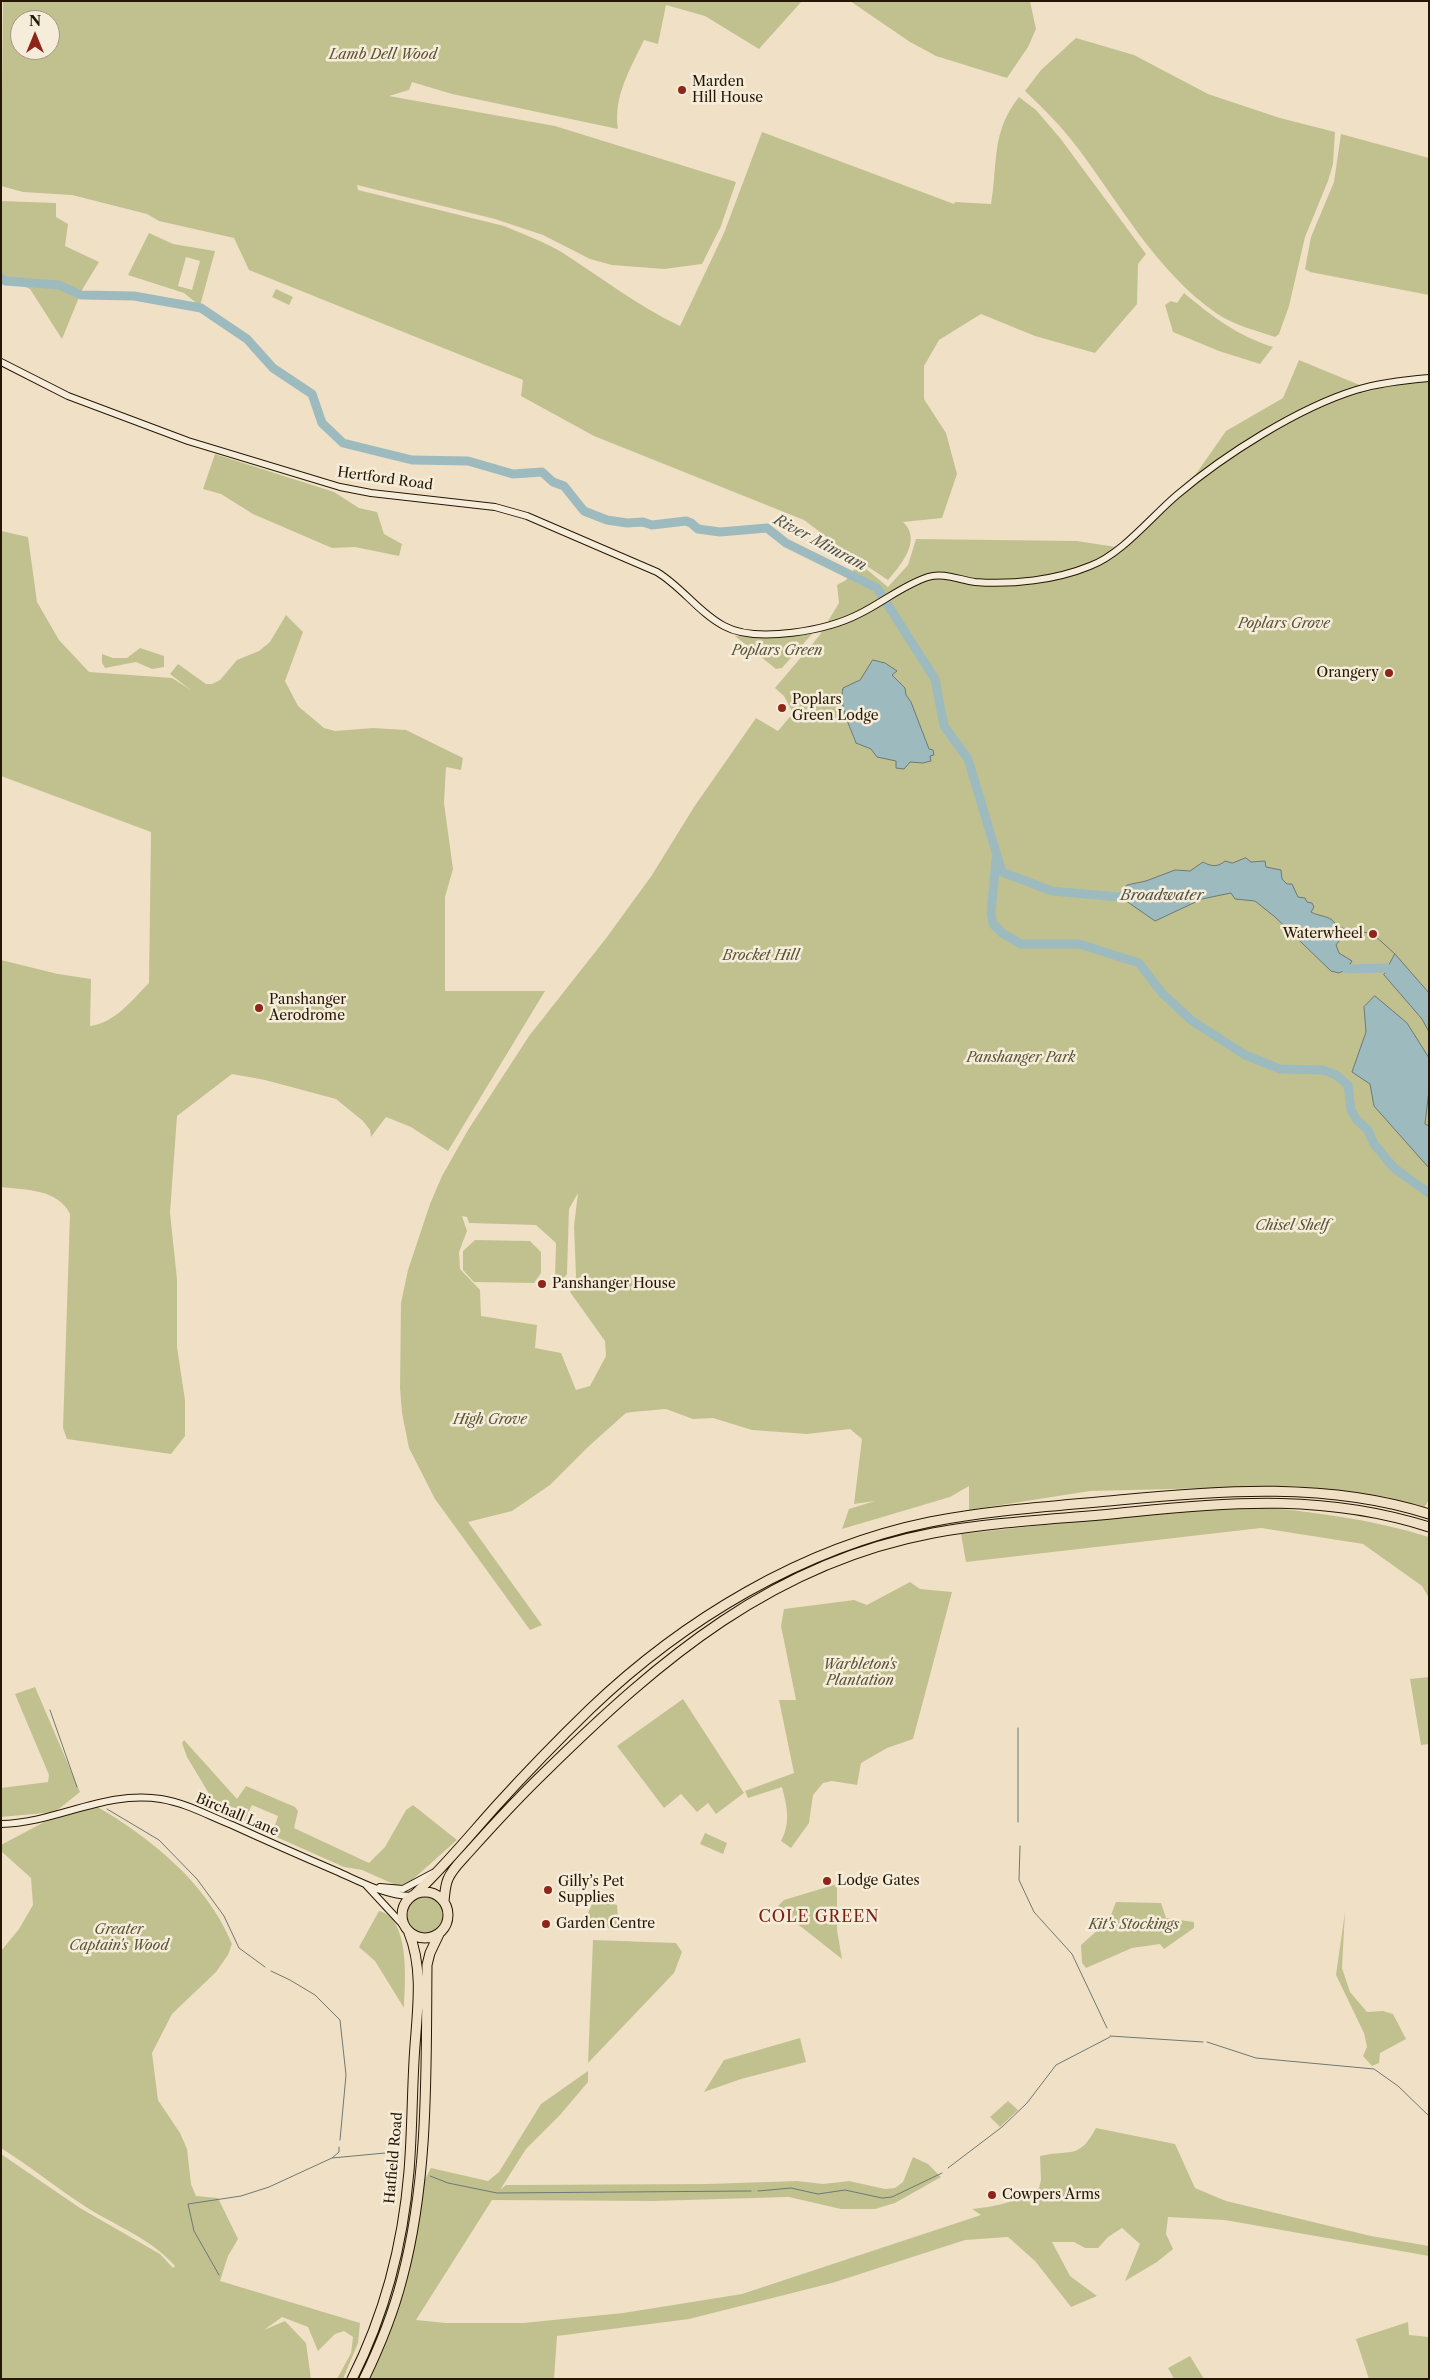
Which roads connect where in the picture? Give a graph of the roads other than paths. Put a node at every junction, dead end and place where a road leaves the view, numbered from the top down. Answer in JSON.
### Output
{"nodes":[{"id":1,"x":1,"y":362,"type":"edge"},
{"id":2,"x":1429,"y":378,"type":"edge"},
{"id":3,"x":1429,"y":1514,"type":"edge"},
{"id":4,"x":1429,"y":1527,"type":"edge"},
{"id":5,"x":1,"y":1824,"type":"edge"},
{"id":6,"x":439,"y":1871,"type":"junction"},
{"id":7,"x":369,"y":1885,"type":"junction"},
{"id":8,"x":413,"y":1895,"type":"junction"},
{"id":9,"x":444,"y":1901,"type":"junction"},
{"id":10,"x":406,"y":1929,"type":"junction"},
{"id":11,"x":439,"y":1934,"type":"junction"},
{"id":12,"x":352,"y":2379,"type":"edge"},
{"id":13,"x":364,"y":2379,"type":"edge"}],
"edges":[{"from":1,"to":2,"type":"main road","name":"Hertford Road"},
{"from":3,"to":6,"type":"highway"},
{"from":4,"to":9,"type":"highway"},
{"from":5,"to":7,"type":"main road","name":"Birchall Lane"},
{"from":6,"to":7,"type":"main road"},
{"from":6,"to":8,"type":"highway"},
{"from":7,"to":8,"type":"main road","name":"Birchall Lane"},
{"from":7,"to":10,"type":"main road","name":"Birchall Lane"},
{"from":8,"to":9,"type":"highway"},
{"from":8,"to":10,"type":"highway"},
{"from":9,"to":11,"type":"highway"},
{"from":10,"to":11,"type":"highway"},
{"from":10,"to":12,"type":"highway","name":"Hatfield Road"},
{"from":11,"to":13,"type":"highway","name":"Hatfield Road"}]}
